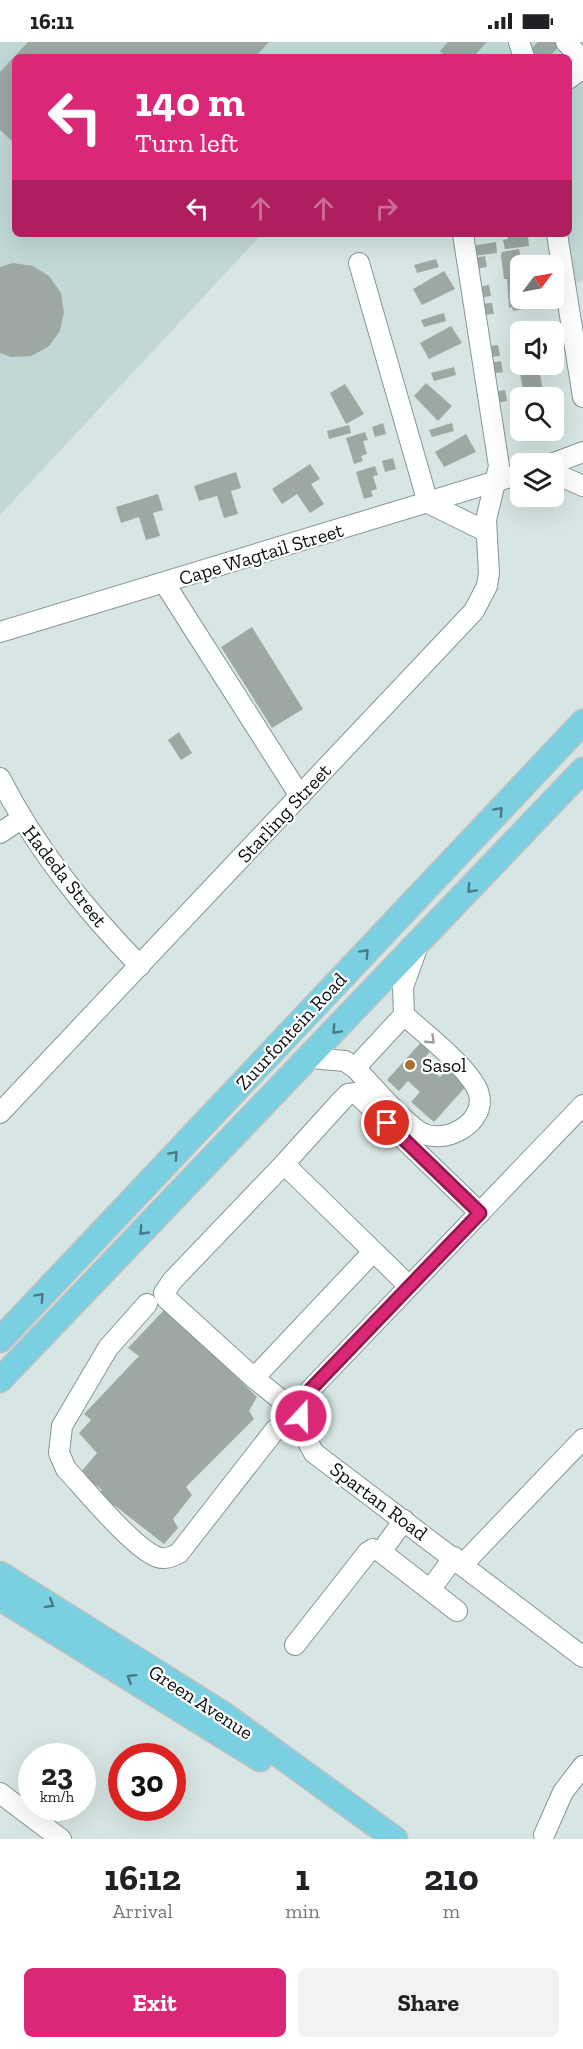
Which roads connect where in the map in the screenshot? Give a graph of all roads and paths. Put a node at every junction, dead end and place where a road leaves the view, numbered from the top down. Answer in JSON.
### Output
{"nodes":[{"id":1,"x":566,"y":42,"type":"edge"},
{"id":2,"x":572,"y":76,"type":"edge"},
{"id":3,"x":464,"y":237,"type":"edge"},
{"id":4,"x":557,"y":237,"type":"edge"},
{"id":5,"x":359,"y":263,"type":"dead end"},
{"id":6,"x":583,"y":397,"type":"edge"},
{"id":7,"x":583,"y":452,"type":"edge"},
{"id":8,"x":564,"y":464,"type":"edge"},
{"id":9,"x":564,"y":476,"type":"edge"},
{"id":10,"x":510,"y":477,"type":"edge"},
{"id":11,"x":495,"y":481,"type":"junction"},
{"id":12,"x":583,"y":486,"type":"edge"},
{"id":13,"x":428,"y":502,"type":"junction"},
{"id":14,"x":485,"y":531,"type":"junction"},
{"id":15,"x":165,"y":584,"type":"junction"},
{"id":16,"x":0,"y":632,"type":"edge"},
{"id":17,"x":583,"y":722,"type":"edge"},
{"id":18,"x":583,"y":770,"type":"edge"},
{"id":19,"x":0,"y":778,"type":"edge"},
{"id":20,"x":300,"y":796,"type":"junction"},
{"id":21,"x":21,"y":819,"type":"junction"},
{"id":22,"x":0,"y":832,"type":"edge"},
{"id":23,"x":425,"y":936,"type":"junction"},
{"id":24,"x":140,"y":966,"type":"junction"},
{"id":25,"x":404,"y":1015,"type":"junction"},
{"id":26,"x":310,"y":1058,"type":"junction"},
{"id":27,"x":355,"y":1068,"type":"junction"},
{"id":28,"x":583,"y":1105,"type":"edge"},
{"id":29,"x":0,"y":1113,"type":"edge"},
{"id":30,"x":284,"y":1164,"type":"junction"},
{"id":31,"x":480,"y":1213,"type":"junction"},
{"id":32,"x":372,"y":1253,"type":"junction"},
{"id":33,"x":409,"y":1286,"type":"junction"},
{"id":34,"x":147,"y":1305,"type":"dead end"},
{"id":35,"x":0,"y":1340,"type":"edge"},
{"id":36,"x":254,"y":1378,"type":"junction"},
{"id":37,"x":0,"y":1380,"type":"edge"},
{"id":38,"x":301,"y":1418,"type":"junction"},
{"id":39,"x":583,"y":1439,"type":"edge"},
{"id":40,"x":404,"y":1520,"type":"junction"},
{"id":41,"x":381,"y":1552,"type":"junction"},
{"id":42,"x":459,"y":1560,"type":"junction"},
{"id":43,"x":0,"y":1574,"type":"edge"},
{"id":44,"x":430,"y":1590,"type":"junction"},
{"id":45,"x":0,"y":1598,"type":"edge"},
{"id":46,"x":457,"y":1611,"type":"dead end"},
{"id":47,"x":295,"y":1645,"type":"dead end"},
{"id":48,"x":583,"y":1657,"type":"edge"},
{"id":49,"x":583,"y":1766,"type":"edge"},
{"id":50,"x":0,"y":1793,"type":"edge"},
{"id":51,"x":543,"y":1835,"type":"dead end"},
{"id":52,"x":61,"y":1839,"type":"edge"},
{"id":53,"x":372,"y":1839,"type":"edge"},
{"id":54,"x":395,"y":1839,"type":"edge"}],
"edges":[{"from":1,"to":2,"type":"street"},
{"from":3,"to":11,"type":"street","name":"Starling Street"},
{"from":4,"to":6,"type":"street"},
{"from":5,"to":13,"type":"street"},
{"from":7,"to":8,"type":"street"},
{"from":9,"to":12,"type":"street"},
{"from":10,"to":11,"type":"street","name":"Cape Wagtail Street"},
{"from":11,"to":13,"type":"street","name":"Cape Wagtail Street"},
{"from":11,"to":14,"type":"street","name":"Starling Street"},
{"from":13,"to":14,"type":"street"},
{"from":13,"to":15,"type":"street","name":"Cape Wagtail Street"},
{"from":14,"to":20,"type":"street","name":"Starling Street"},
{"from":15,"to":16,"type":"street","name":"Cape Wagtail Street"},
{"from":15,"to":20,"type":"street"},
{"from":35,"to":17,"type":"main road","name":"Zuurfontein Road","one_way":true},
{"from":18,"to":23,"type":"main road","name":"Zuurfontein Road","one_way":true},
{"from":19,"to":21,"type":"street","name":"Hadeda Street"},
{"from":20,"to":24,"type":"street","name":"Starling Street"},
{"from":21,"to":22,"type":"street"},
{"from":21,"to":24,"type":"street","name":"Hadeda Street"},
{"from":23,"to":25,"type":"street"},
{"from":23,"to":26,"type":"main road","name":"Zuurfontein Road","one_way":true},
{"from":24,"to":29,"type":"street","name":"Starling Street"},
{"from":25,"to":27,"type":"street"},
{"from":25,"to":27,"type":"street","one_way":true},
{"from":26,"to":27,"type":"street"},
{"from":26,"to":37,"type":"main road","name":"Zuurfontein Road","one_way":true},
{"from":28,"to":31,"type":"street"},
{"from":30,"to":31,"type":"street"},
{"from":30,"to":32,"type":"street"},
{"from":30,"to":36,"type":"street"},
{"from":31,"to":33,"type":"street"},
{"from":32,"to":33,"type":"street"},
{"from":32,"to":36,"type":"street"},
{"from":33,"to":38,"type":"street"},
{"from":34,"to":38,"type":"street"},
{"from":36,"to":38,"type":"street"},
{"from":38,"to":40,"type":"street","name":"Spartan Road"},
{"from":39,"to":42,"type":"street"},
{"from":40,"to":41,"type":"street"},
{"from":40,"to":42,"type":"street","name":"Spartan Road"},
{"from":41,"to":44,"type":"street"},
{"from":41,"to":47,"type":"street"},
{"from":42,"to":44,"type":"street"},
{"from":42,"to":48,"type":"street","name":"Spartan Road"},
{"from":43,"to":54,"type":"main road","name":"Green Avenue","one_way":true},
{"from":44,"to":46,"type":"street"},
{"from":53,"to":45,"type":"main road","name":"Green Avenue","one_way":true},
{"from":49,"to":51,"type":"street"},
{"from":50,"to":52,"type":"street"}]}
